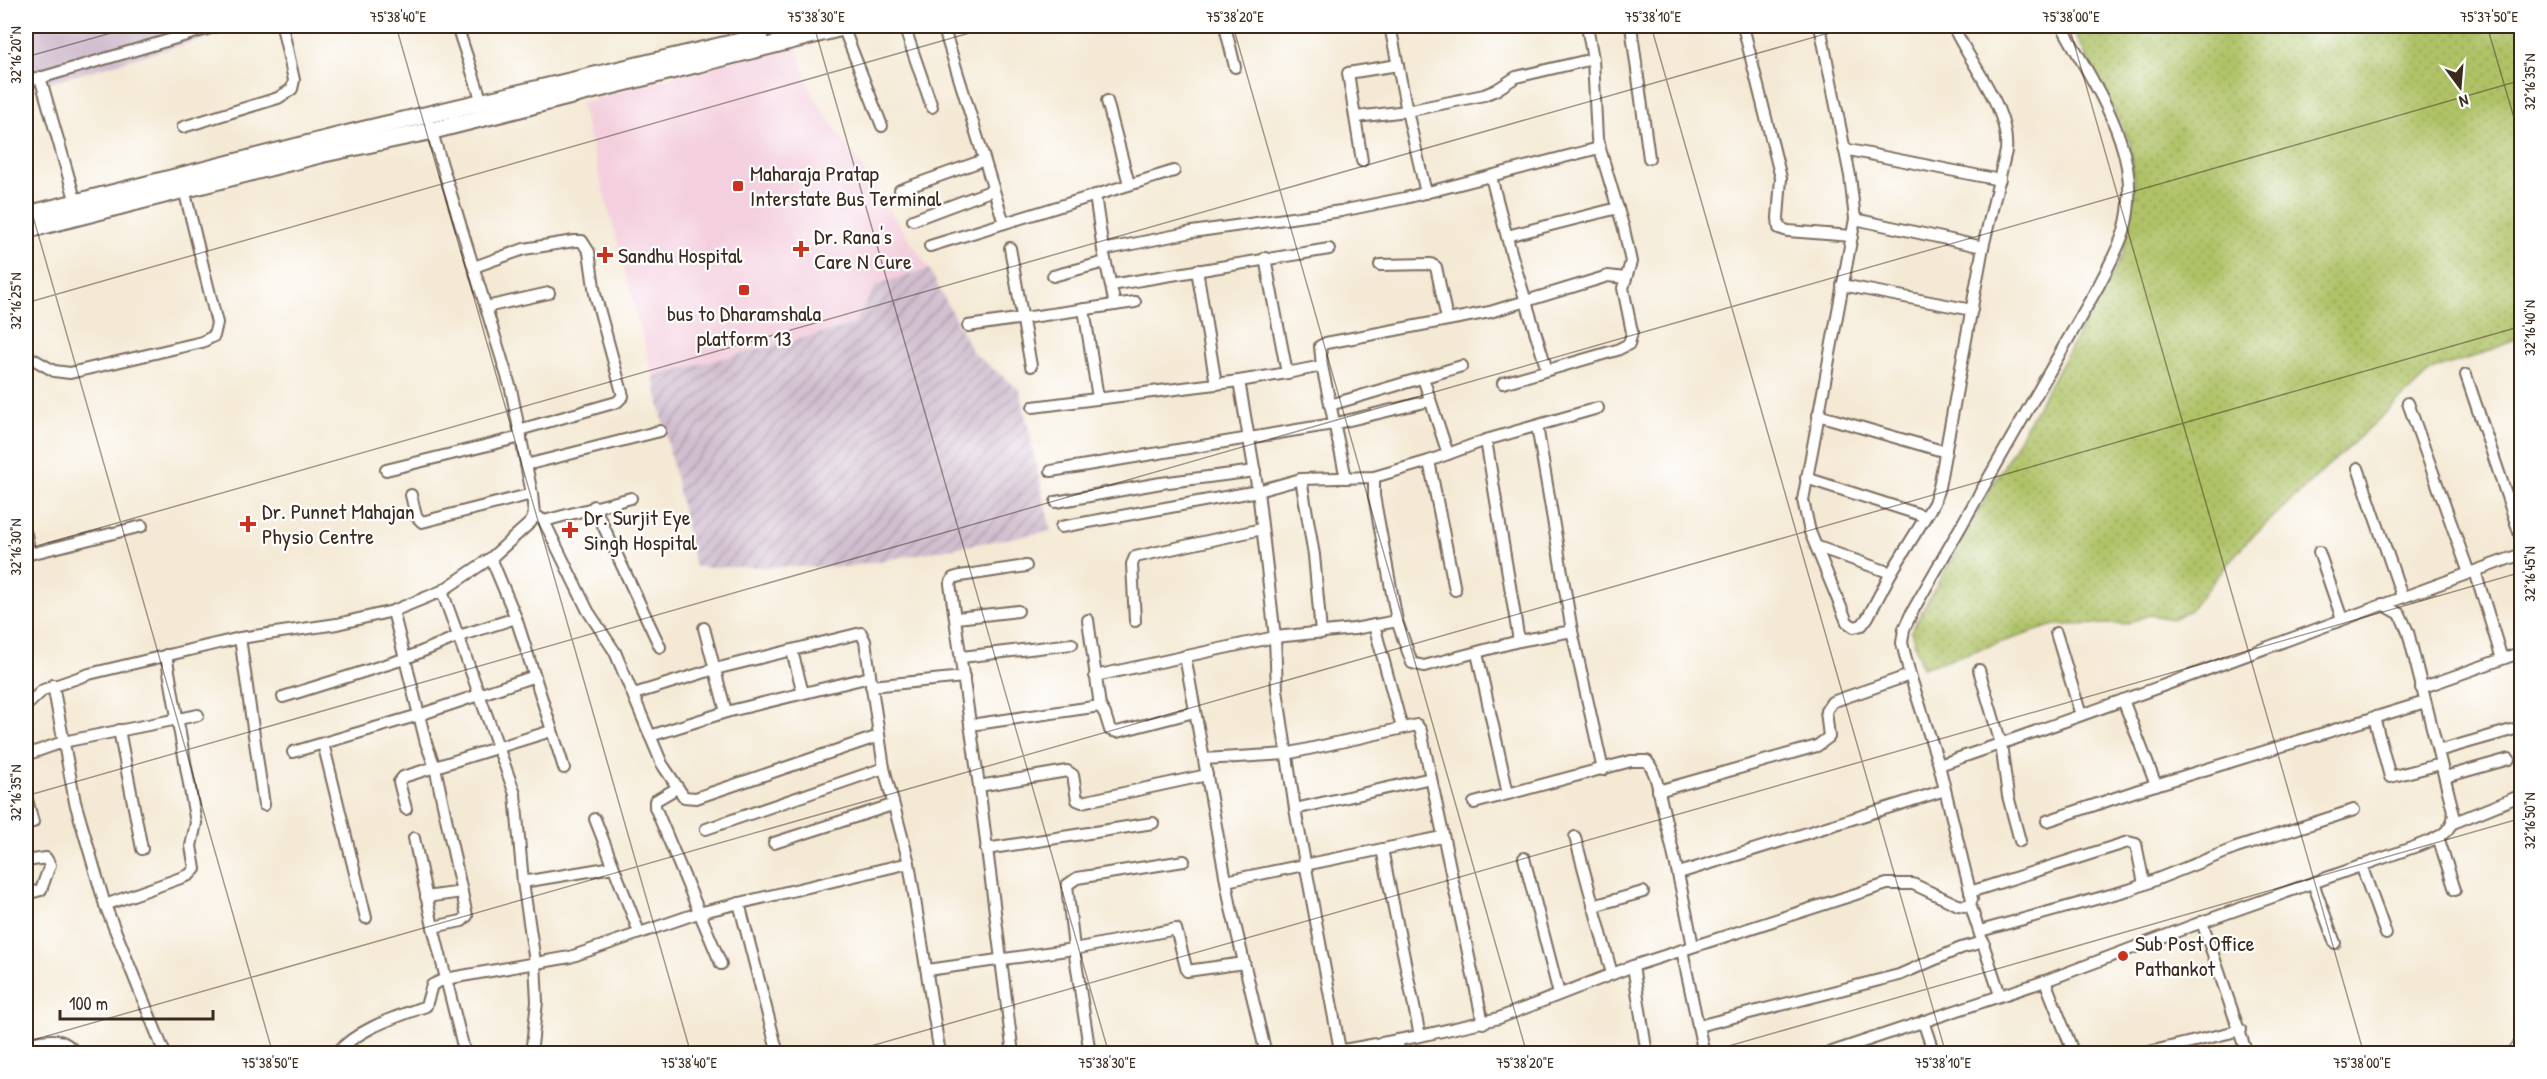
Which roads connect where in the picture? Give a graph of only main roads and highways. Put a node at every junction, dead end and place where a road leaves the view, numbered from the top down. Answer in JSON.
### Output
{"nodes":[{"id":1,"x":802,"y":26,"type":"edge"},
{"id":2,"x":846,"y":26,"type":"edge"},
{"id":3,"x":429,"y":123,"type":"junction"},
{"id":4,"x":78,"y":208,"type":"junction"},
{"id":5,"x":26,"y":215,"type":"edge"},
{"id":6,"x":26,"y":230,"type":"edge"}],
"edges":[{"from":1,"to":3,"type":"main road"},
{"from":2,"to":3,"type":"main road"},
{"from":3,"to":4,"type":"main road"},
{"from":4,"to":5,"type":"main road"},
{"from":4,"to":6,"type":"main road"}]}
